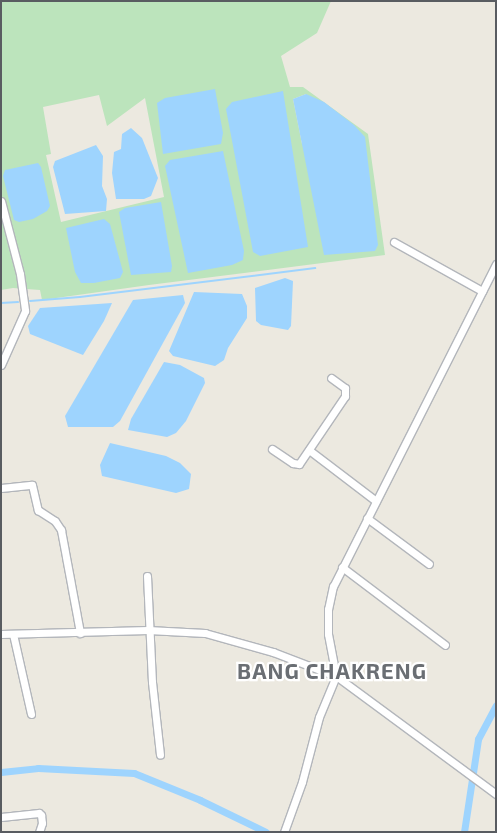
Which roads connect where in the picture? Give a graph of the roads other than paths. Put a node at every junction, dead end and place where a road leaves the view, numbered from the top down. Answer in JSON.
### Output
{"nodes":[{"id":1,"x":1,"y":201,"type":"edge"},
{"id":2,"x":394,"y":242,"type":"dead end"},
{"id":3,"x":496,"y":264,"type":"edge"},
{"id":4,"x":482,"y":291,"type":"junction"},
{"id":5,"x":1,"y":366,"type":"edge"},
{"id":6,"x":331,"y":378,"type":"dead end"},
{"id":7,"x":272,"y":450,"type":"dead end"},
{"id":8,"x":309,"y":450,"type":"junction"},
{"id":9,"x":1,"y":488,"type":"edge"},
{"id":10,"x":376,"y":501,"type":"junction"},
{"id":11,"x":367,"y":518,"type":"junction"},
{"id":12,"x":429,"y":564,"type":"dead end"},
{"id":13,"x":342,"y":567,"type":"junction"},
{"id":14,"x":147,"y":576,"type":"dead end"},
{"id":15,"x":148,"y":630,"type":"junction"},
{"id":16,"x":80,"y":633,"type":"junction"},
{"id":17,"x":1,"y":634,"type":"edge"},
{"id":18,"x":13,"y":634,"type":"junction"},
{"id":19,"x":444,"y":645,"type":"dead end"},
{"id":20,"x":336,"y":676,"type":"junction"},
{"id":21,"x":31,"y":714,"type":"dead end"},
{"id":22,"x":160,"y":755,"type":"dead end"},
{"id":23,"x":496,"y":794,"type":"edge"},
{"id":24,"x":1,"y":817,"type":"edge"},
{"id":25,"x":286,"y":828,"type":"edge"},
{"id":26,"x":38,"y":832,"type":"edge"}],
"edges":[{"from":1,"to":5,"type":"street"},
{"from":2,"to":4,"type":"street"},
{"from":3,"to":4,"type":"street"},
{"from":4,"to":10,"type":"street"},
{"from":6,"to":8,"type":"street"},
{"from":7,"to":8,"type":"street"},
{"from":8,"to":10,"type":"street"},
{"from":9,"to":16,"type":"street"},
{"from":10,"to":11,"type":"street"},
{"from":11,"to":12,"type":"street"},
{"from":11,"to":13,"type":"street"},
{"from":13,"to":19,"type":"street"},
{"from":13,"to":20,"type":"street"},
{"from":14,"to":15,"type":"street"},
{"from":15,"to":16,"type":"street"},
{"from":15,"to":20,"type":"street"},
{"from":15,"to":22,"type":"street"},
{"from":16,"to":18,"type":"street"},
{"from":17,"to":18,"type":"street"},
{"from":18,"to":21,"type":"street"},
{"from":20,"to":23,"type":"street"},
{"from":20,"to":25,"type":"street"},
{"from":24,"to":26,"type":"street"}]}
